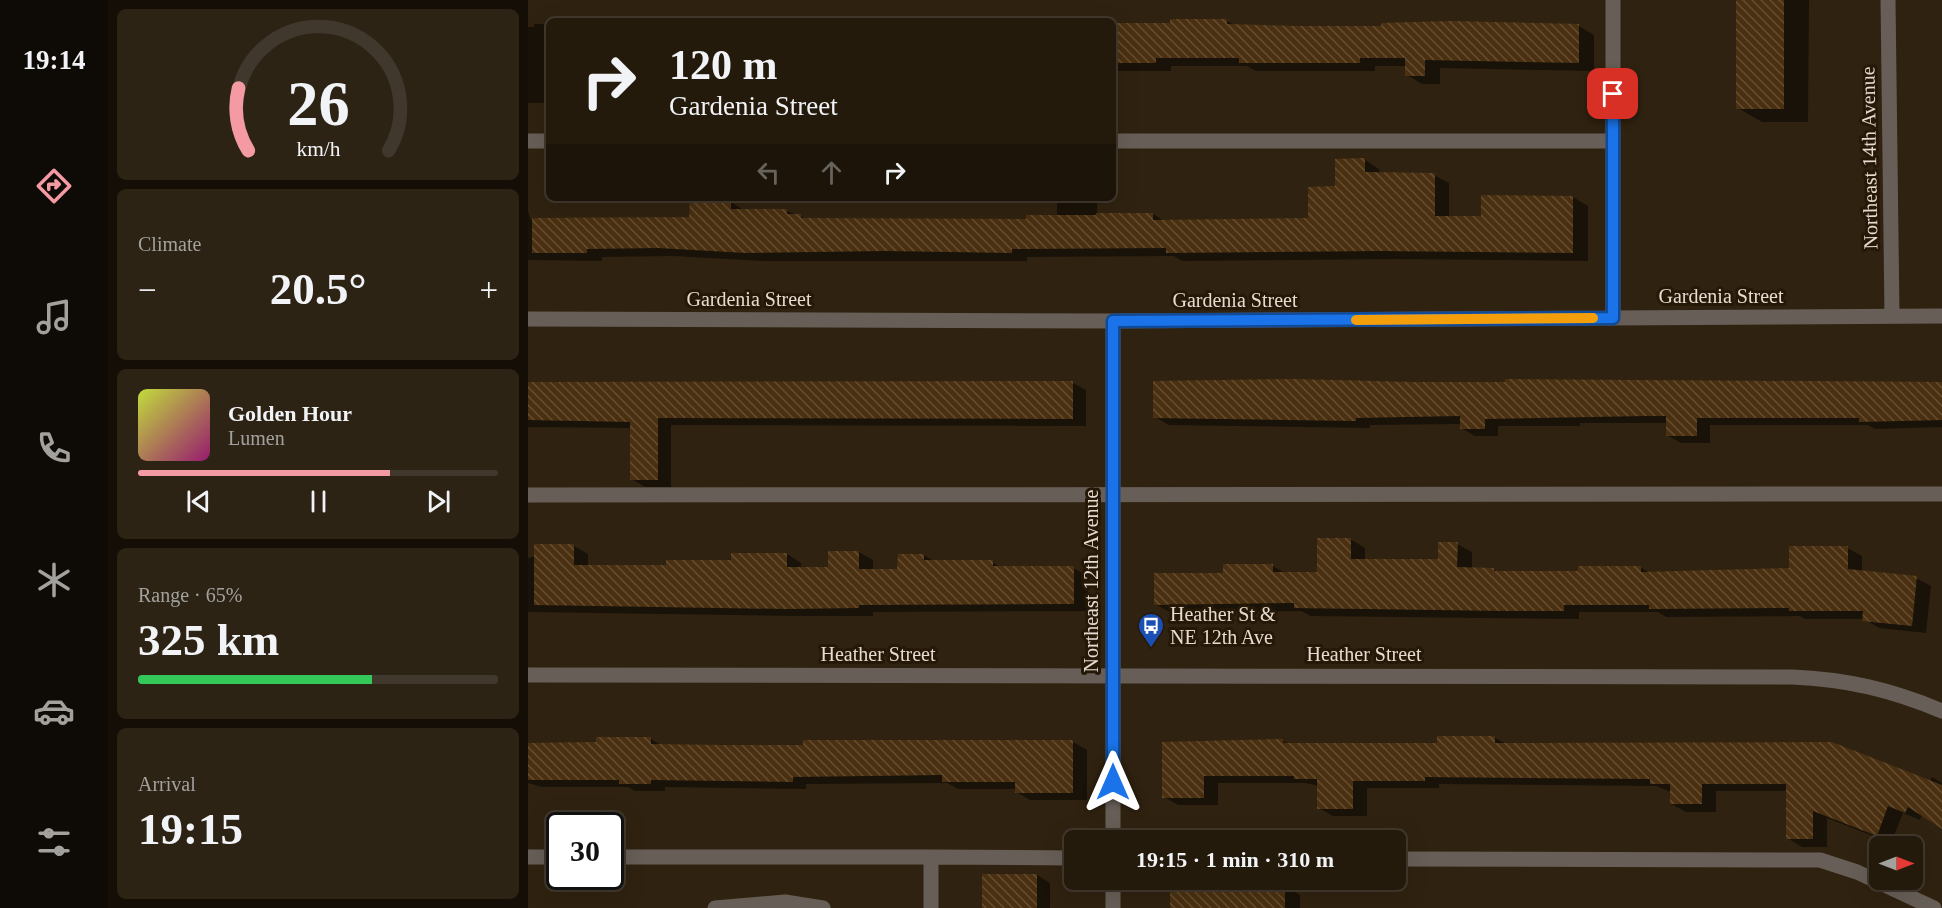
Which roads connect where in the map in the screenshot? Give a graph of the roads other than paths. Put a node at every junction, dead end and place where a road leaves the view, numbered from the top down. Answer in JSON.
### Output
{"nodes":[{"id":1,"x":1613,"y":0,"type":"edge"},
{"id":2,"x":1888,"y":0,"type":"edge"},
{"id":3,"x":528,"y":141,"type":"edge"},
{"id":4,"x":546,"y":141,"type":"edge"},
{"id":5,"x":1116,"y":141,"type":"edge"},
{"id":6,"x":1613,"y":141,"type":"junction"},
{"id":7,"x":1892,"y":316,"type":"junction"},
{"id":8,"x":1942,"y":316,"type":"edge"},
{"id":9,"x":1613,"y":318,"type":"junction"},
{"id":10,"x":528,"y":319,"type":"edge"},
{"id":11,"x":1113,"y":321,"type":"junction"},
{"id":12,"x":1942,"y":494,"type":"edge"},
{"id":13,"x":528,"y":495,"type":"edge"},
{"id":14,"x":1112,"y":496,"type":"junction"},
{"id":15,"x":528,"y":675,"type":"edge"},
{"id":16,"x":1112,"y":675,"type":"junction"},
{"id":17,"x":1942,"y":711,"type":"edge"},
{"id":18,"x":1113,"y":830,"type":"edge"},
{"id":19,"x":528,"y":857,"type":"edge"},
{"id":20,"x":546,"y":857,"type":"edge"},
{"id":21,"x":624,"y":857,"type":"edge"},
{"id":22,"x":931,"y":857,"type":"junction"},
{"id":23,"x":1064,"y":858,"type":"edge"},
{"id":24,"x":1406,"y":858,"type":"edge"},
{"id":25,"x":1113,"y":890,"type":"edge"},
{"id":26,"x":715,"y":908,"type":"edge"},
{"id":27,"x":823,"y":908,"type":"edge"},
{"id":28,"x":931,"y":908,"type":"edge"},
{"id":29,"x":1113,"y":908,"type":"edge"},
{"id":30,"x":1934,"y":908,"type":"edge"}],
"edges":[{"from":1,"to":6,"type":"street"},
{"from":2,"to":7,"type":"street","name":"Northeast 14th Avenue"},
{"from":3,"to":4,"type":"street"},
{"from":5,"to":6,"type":"street"},
{"from":6,"to":9,"type":"street"},
{"from":7,"to":8,"type":"street","name":"Gardenia Street"},
{"from":7,"to":9,"type":"street","name":"Gardenia Street"},
{"from":9,"to":11,"type":"street","name":"Gardenia Street"},
{"from":10,"to":11,"type":"street","name":"Gardenia Street"},
{"from":11,"to":14,"type":"street","name":"Northeast 12th Avenue"},
{"from":12,"to":14,"type":"street"},
{"from":13,"to":14,"type":"street"},
{"from":14,"to":16,"type":"street","name":"Northeast 12th Avenue"},
{"from":15,"to":16,"type":"street","name":"Heather Street"},
{"from":16,"to":17,"type":"street","name":"Heather Street"},
{"from":16,"to":18,"type":"street","name":"Northeast 12th Avenue"},
{"from":19,"to":20,"type":"street"},
{"from":21,"to":22,"type":"street"},
{"from":22,"to":23,"type":"street"},
{"from":22,"to":28,"type":"street"},
{"from":24,"to":30,"type":"street"},
{"from":25,"to":29,"type":"street"},
{"from":26,"to":27,"type":"street"}]}
